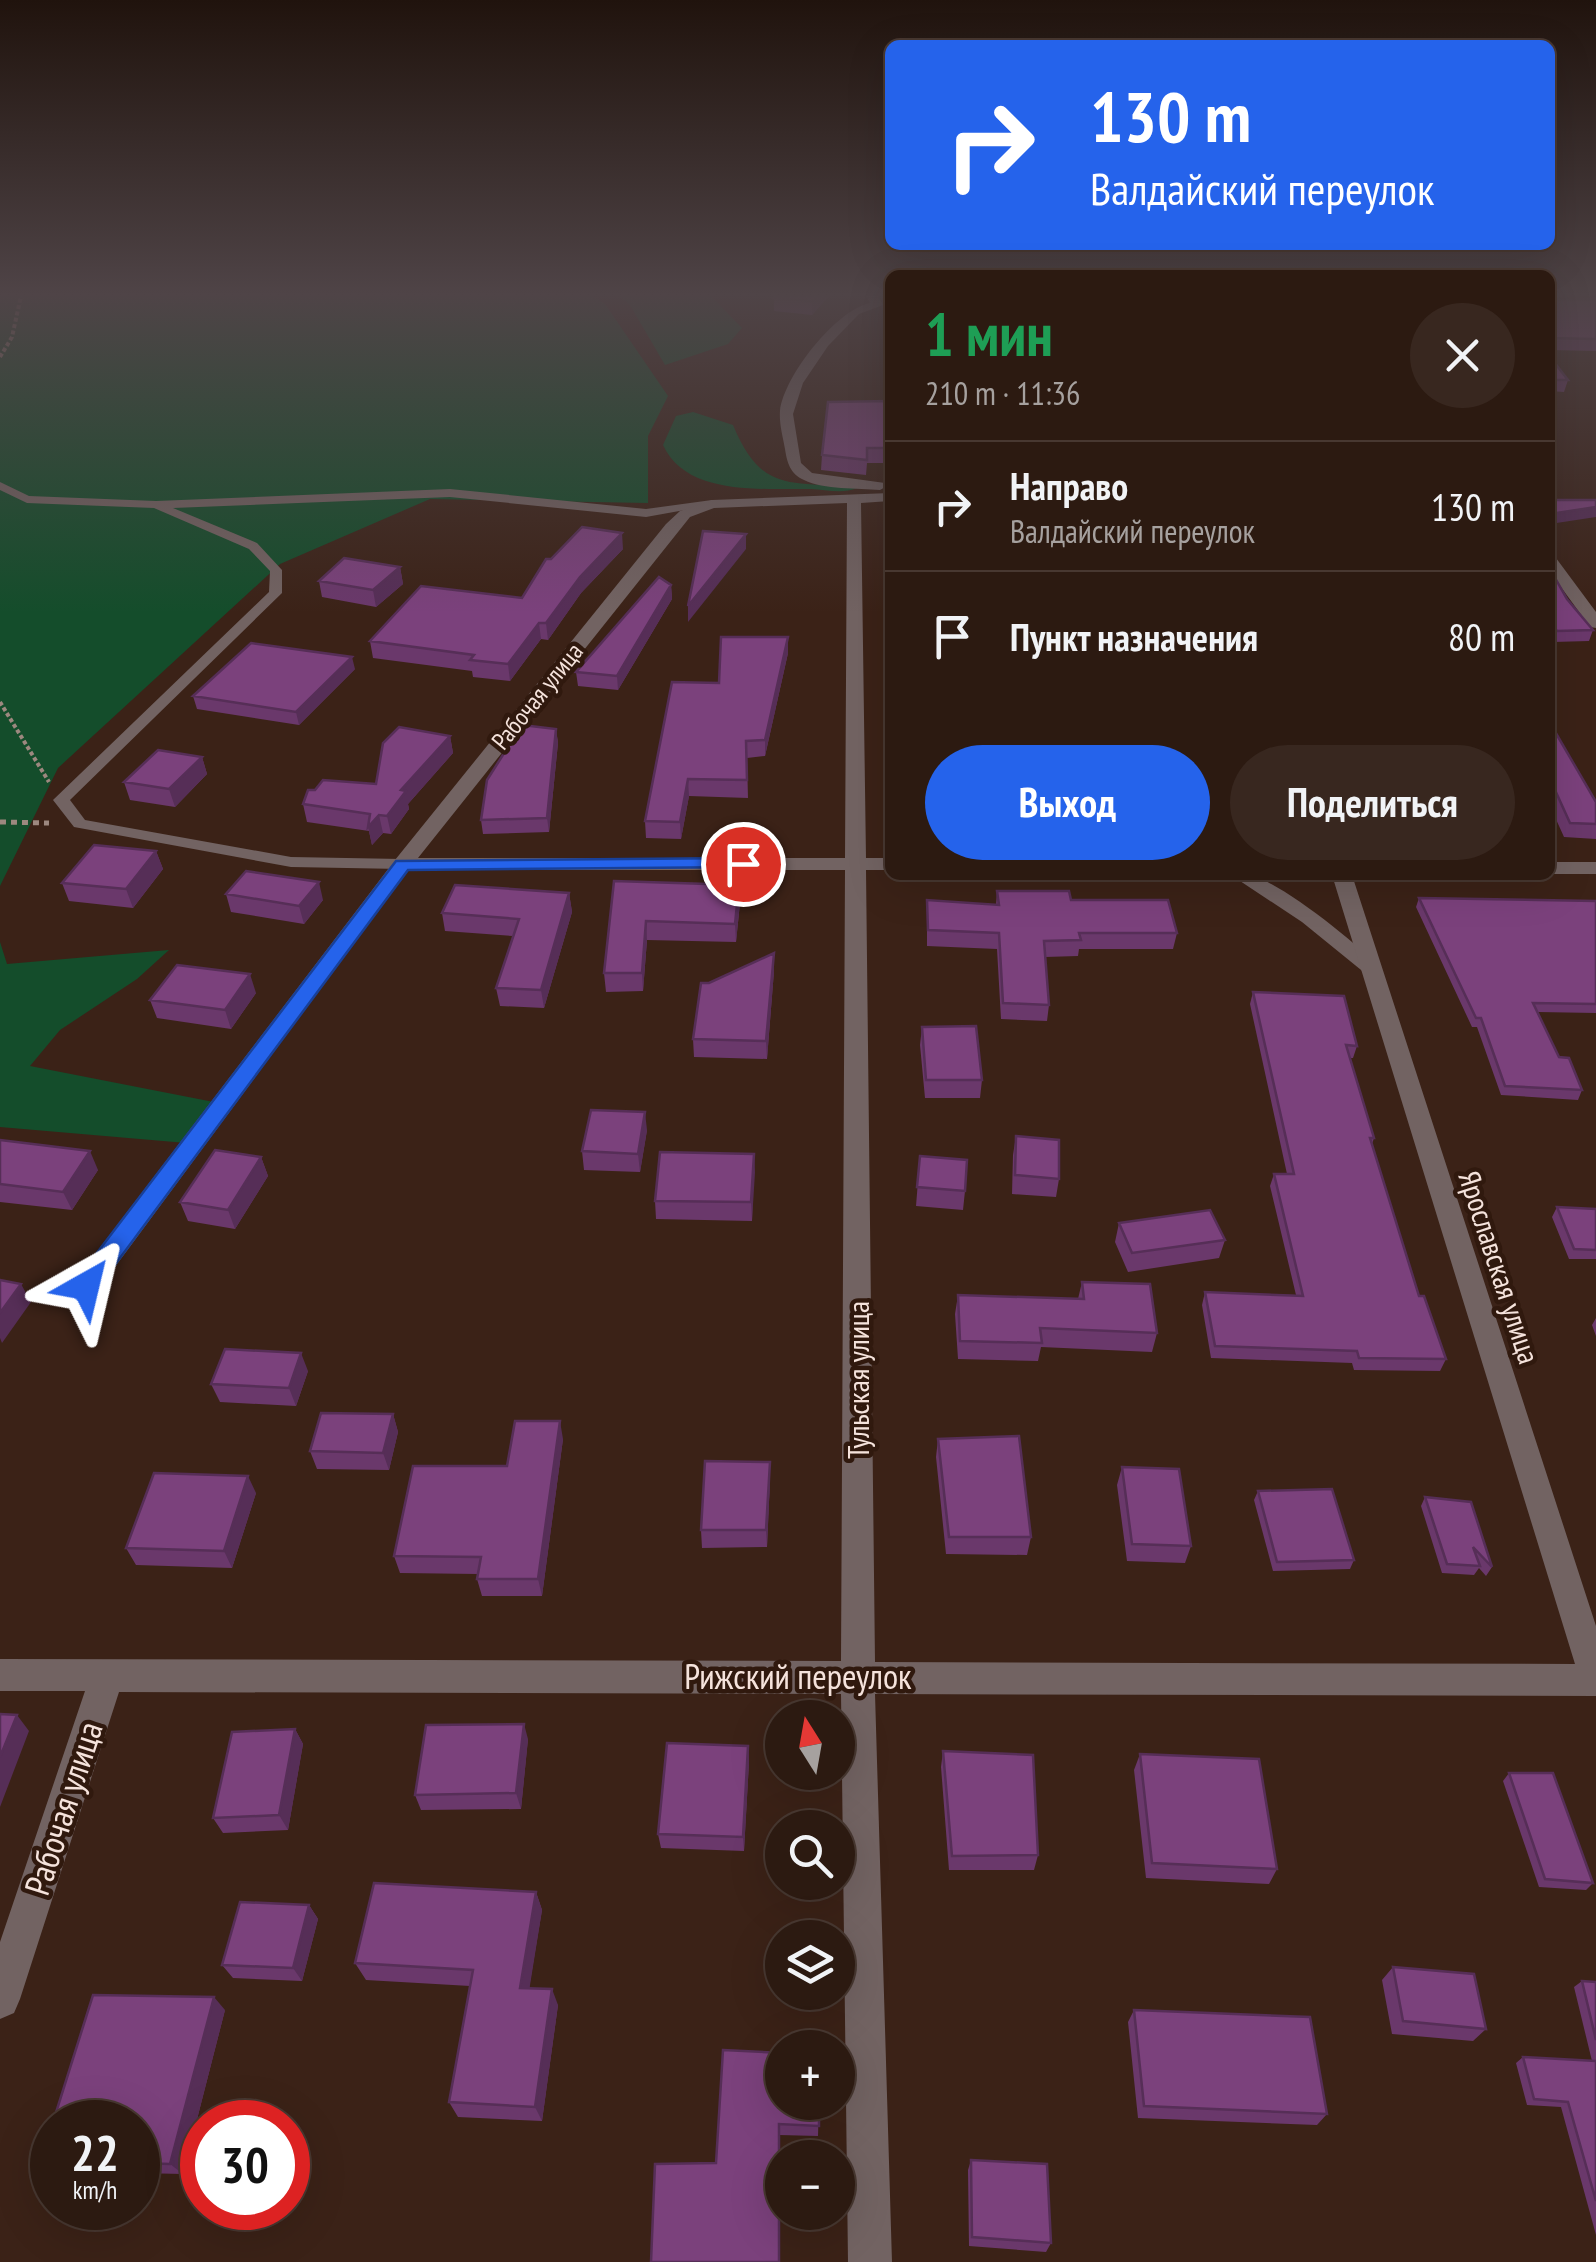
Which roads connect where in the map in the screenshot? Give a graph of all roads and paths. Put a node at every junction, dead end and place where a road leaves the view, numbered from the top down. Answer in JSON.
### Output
{"nodes":[{"id":1,"x":790,"y":402,"type":"edge"},
{"id":2,"x":0,"y":485,"type":"edge"},
{"id":3,"x":885,"y":487,"type":"edge"},
{"id":4,"x":885,"y":497,"type":"edge"},
{"id":5,"x":854,"y":498,"type":"junction"},
{"id":6,"x":712,"y":504,"type":"junction"},
{"id":7,"x":156,"y":506,"type":"junction"},
{"id":8,"x":1555,"y":567,"type":"edge"},
{"id":9,"x":1596,"y":623,"type":"edge"},
{"id":10,"x":0,"y":702,"type":"edge"},
{"id":11,"x":61,"y":800,"type":"junction"},
{"id":12,"x":0,"y":822,"type":"edge"},
{"id":13,"x":80,"y":824,"type":"junction"},
{"id":14,"x":857,"y":863,"type":"junction"},
{"id":15,"x":402,"y":864,"type":"junction"},
{"id":16,"x":885,"y":864,"type":"edge"},
{"id":17,"x":1555,"y":868,"type":"edge"},
{"id":18,"x":1596,"y":868,"type":"edge"},
{"id":19,"x":1248,"y":880,"type":"edge"},
{"id":20,"x":1344,"y":880,"type":"edge"},
{"id":21,"x":1372,"y":970,"type":"junction"},
{"id":22,"x":86,"y":1286,"type":"dead end"},
{"id":23,"x":108,"y":1674,"type":"junction"},
{"id":24,"x":0,"y":1675,"type":"edge"},
{"id":25,"x":858,"y":1676,"type":"junction"},
{"id":26,"x":1596,"y":1679,"type":"edge"},
{"id":27,"x":0,"y":1999,"type":"edge"},
{"id":28,"x":870,"y":2262,"type":"edge"}],
"edges":[{"from":1,"to":3,"type":"street"},
{"from":2,"to":7,"type":"lane"},
{"from":4,"to":5,"type":"street"},
{"from":5,"to":6,"type":"street"},
{"from":5,"to":14,"type":"street","name":"Тульская улица"},
{"from":6,"to":7,"type":"lane"},
{"from":6,"to":15,"type":"street","name":"Рабочая улица"},
{"from":7,"to":11,"type":"lane"},
{"from":8,"to":9,"type":"street"},
{"from":10,"to":11,"type":"path"},
{"from":11,"to":13,"type":"lane"},
{"from":12,"to":13,"type":"path"},
{"from":13,"to":15,"type":"lane"},
{"from":14,"to":15,"type":"street"},
{"from":14,"to":16,"type":"street"},
{"from":14,"to":25,"type":"street","name":"Тульская улица"},
{"from":15,"to":22,"type":"street","name":"Рабочая улица"},
{"from":17,"to":18,"type":"street"},
{"from":19,"to":21,"type":"lane"},
{"from":20,"to":21,"type":"street","name":"Ярославская улица"},
{"from":21,"to":26,"type":"street","name":"Ярославская улица"},
{"from":23,"to":24,"type":"street","name":"Рижский переулок"},
{"from":23,"to":25,"type":"street","name":"Рижский переулок"},
{"from":23,"to":27,"type":"street","name":"Рабочая улица"},
{"from":25,"to":26,"type":"street","name":"Рижский переулок"},
{"from":25,"to":28,"type":"street","name":"Тульская улица"}]}
